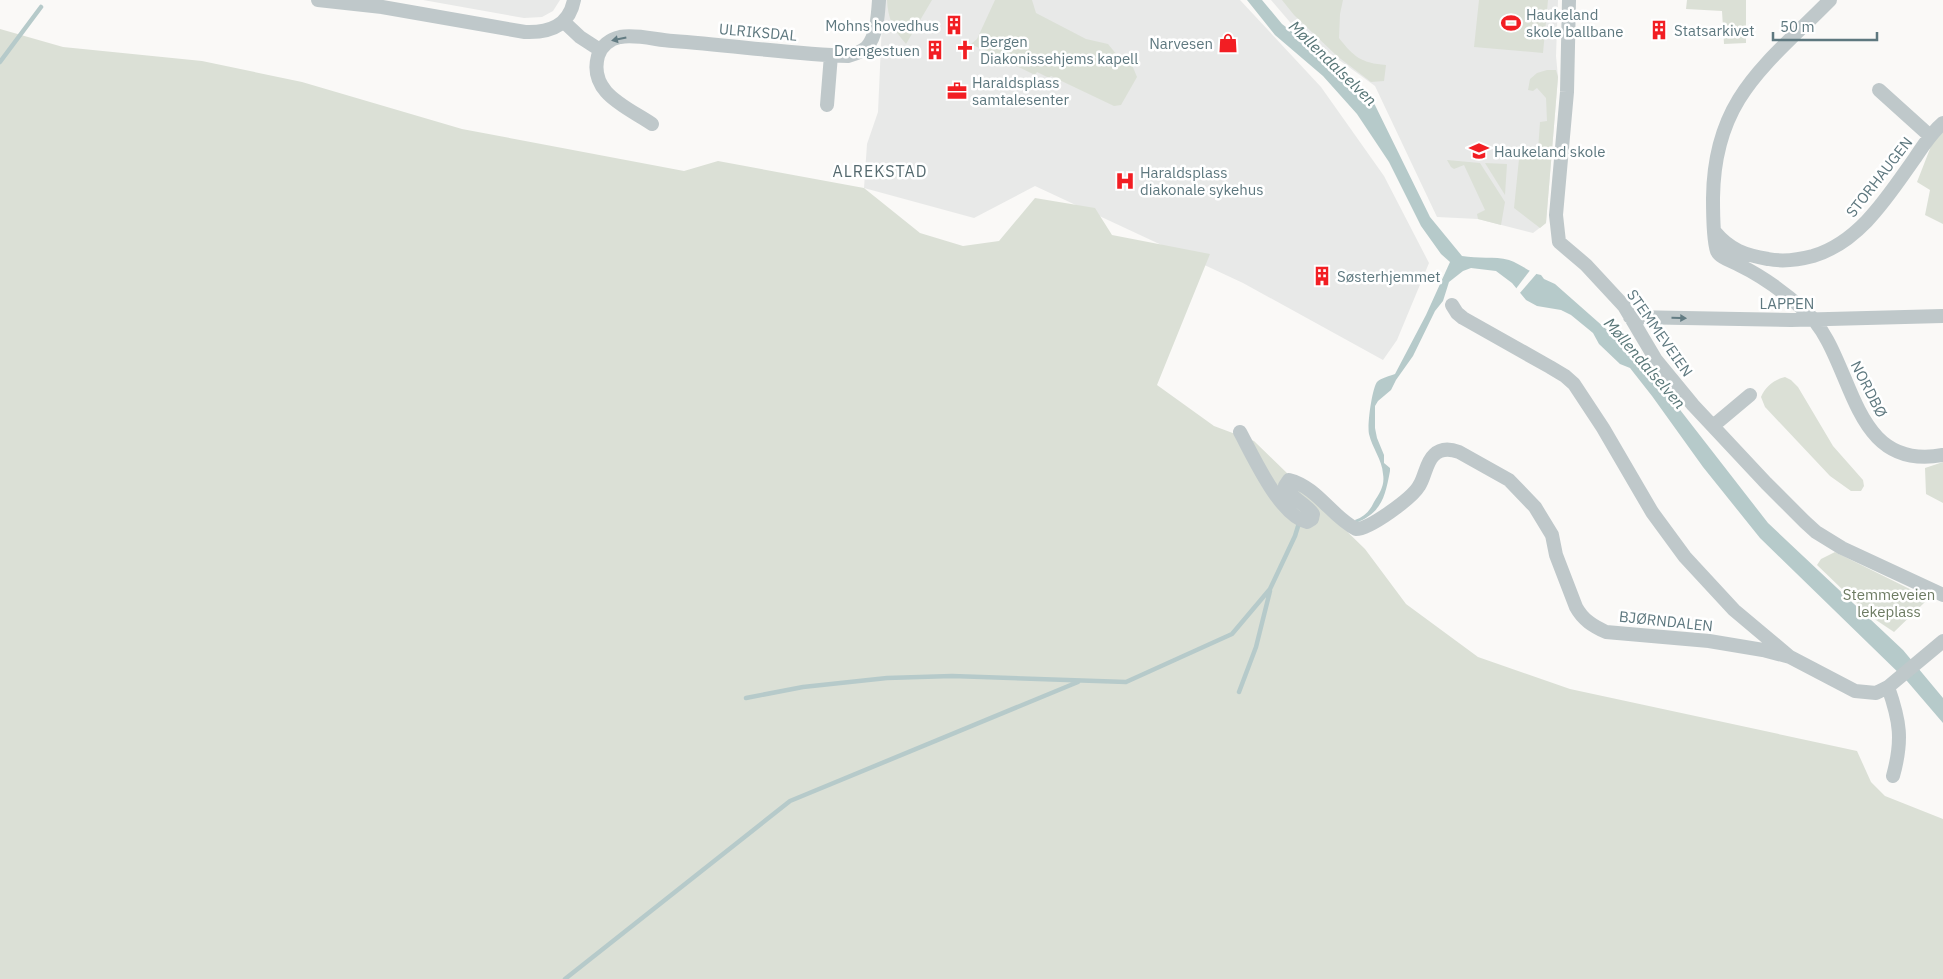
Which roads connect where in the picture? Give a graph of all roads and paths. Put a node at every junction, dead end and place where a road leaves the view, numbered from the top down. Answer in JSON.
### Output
{"nodes":[{"id":1,"x":318,"y":0,"type":"edge"},
{"id":2,"x":574,"y":0,"type":"edge"},
{"id":3,"x":878,"y":0,"type":"edge"},
{"id":4,"x":1569,"y":0,"type":"edge"},
{"id":5,"x":1830,"y":0,"type":"edge"},
{"id":6,"x":564,"y":22,"type":"junction"},
{"id":7,"x":600,"y":50,"type":"junction"},
{"id":8,"x":831,"y":55,"type":"junction"},
{"id":9,"x":1879,"y":90,"type":"dead end"},
{"id":10,"x":827,"y":105,"type":"dead end"},
{"id":11,"x":1943,"y":122,"type":"edge"},
{"id":12,"x":652,"y":124,"type":"dead end"},
{"id":13,"x":1930,"y":136,"type":"junction"},
{"id":14,"x":1715,"y":232,"type":"junction"},
{"id":15,"x":1452,"y":305,"type":"dead end"},
{"id":16,"x":1943,"y":316,"type":"edge"},
{"id":17,"x":1630,"y":317,"type":"junction"},
{"id":18,"x":1815,"y":320,"type":"junction"},
{"id":19,"x":1750,"y":395,"type":"dead end"},
{"id":20,"x":1713,"y":426,"type":"junction"},
{"id":21,"x":1240,"y":432,"type":"dead end"},
{"id":22,"x":1943,"y":455,"type":"edge"},
{"id":23,"x":1943,"y":595,"type":"edge"},
{"id":24,"x":1943,"y":641,"type":"edge"},
{"id":25,"x":1790,"y":657,"type":"junction"},
{"id":26,"x":1893,"y":683,"type":"junction"},
{"id":27,"x":1893,"y":776,"type":"dead end"}],
"edges":[{"from":1,"to":6,"type":"street"},
{"from":2,"to":6,"type":"street"},
{"from":3,"to":8,"type":"street","name":"ULRIKSDAL"},
{"from":4,"to":17,"type":"street","name":"STEMMEVEIEN"},
{"from":5,"to":14,"type":"street"},
{"from":6,"to":7,"type":"street"},
{"from":8,"to":7,"type":"street","name":"ULRIKSDAL","one_way":true},
{"from":7,"to":12,"type":"street"},
{"from":8,"to":10,"type":"street"},
{"from":9,"to":13,"type":"street","name":"STORHAUGEN"},
{"from":11,"to":13,"type":"street","name":"STORHAUGEN"},
{"from":13,"to":14,"type":"street","name":"STORHAUGEN"},
{"from":14,"to":18,"type":"street"},
{"from":15,"to":25,"type":"street","name":"BJØRNDALEN"},
{"from":16,"to":18,"type":"street","name":"LAPPEN"},
{"from":17,"to":18,"type":"street","name":"LAPPEN","one_way":true},
{"from":17,"to":20,"type":"street","name":"STEMMEVEIEN"},
{"from":18,"to":22,"type":"street","name":"NORDBØ"},
{"from":19,"to":20,"type":"street"},
{"from":20,"to":23,"type":"street","name":"STEMMEVEIEN"},
{"from":21,"to":25,"type":"street","name":"BJØRNDALEN"},
{"from":24,"to":26,"type":"street","name":"BJØRNDALEN"},
{"from":25,"to":26,"type":"street","name":"BJØRNDALEN"},
{"from":26,"to":27,"type":"street"}]}
